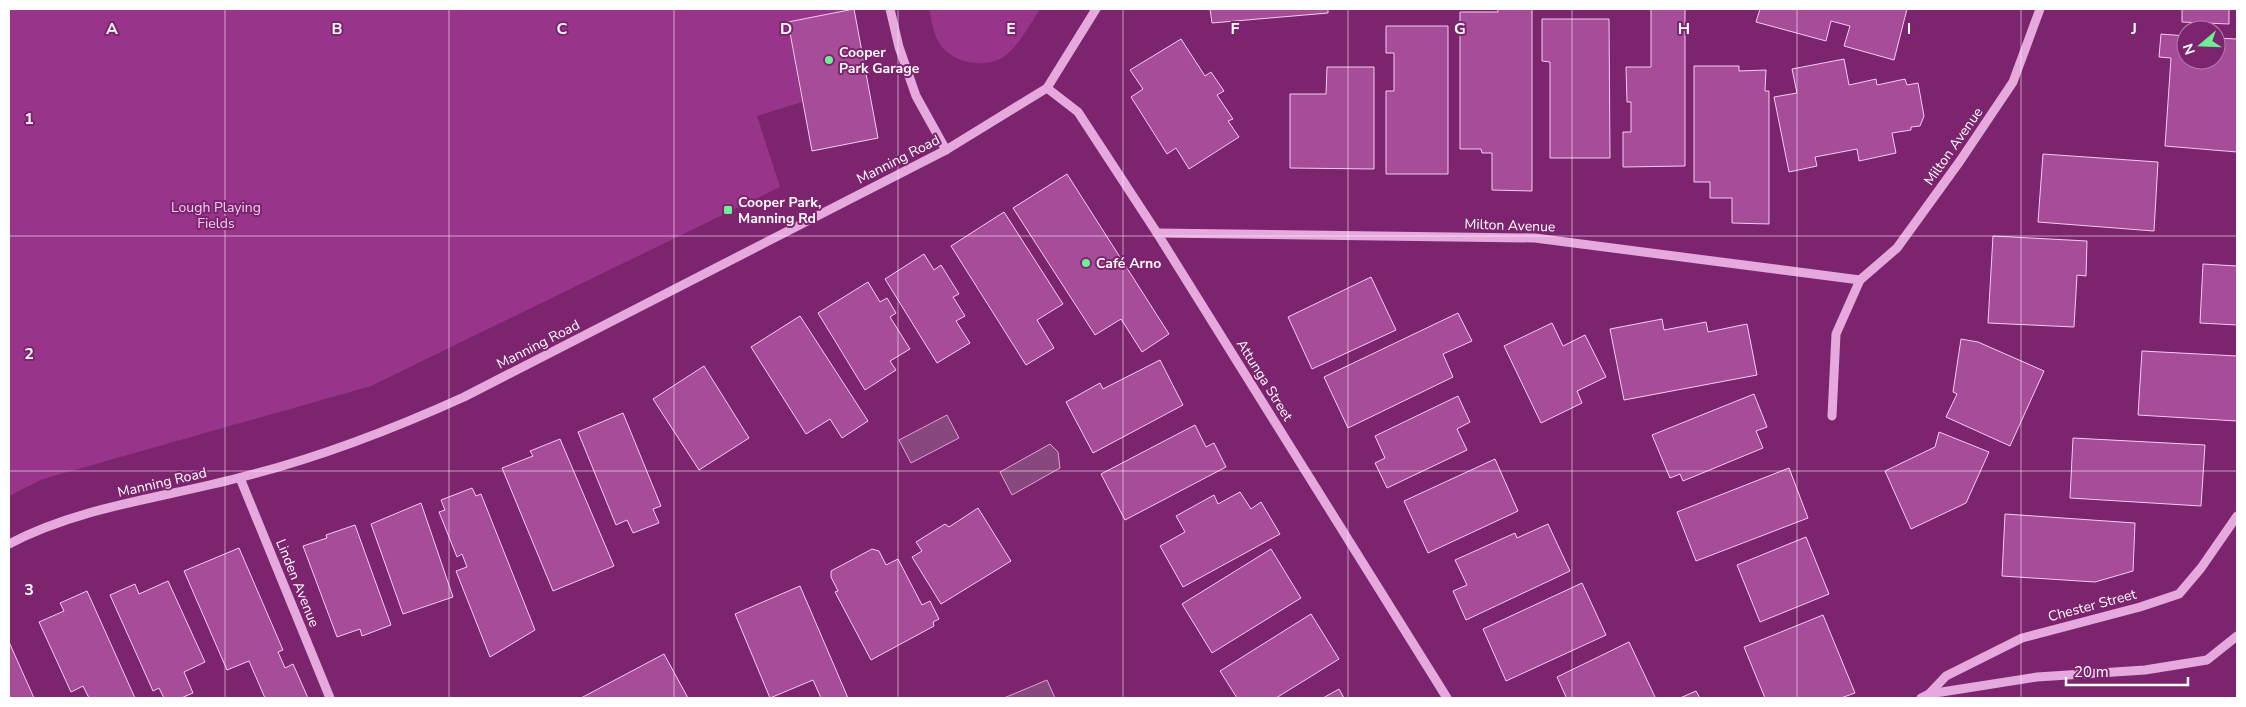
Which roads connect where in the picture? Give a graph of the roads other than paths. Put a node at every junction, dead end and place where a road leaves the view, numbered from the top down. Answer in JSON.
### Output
{"nodes":[{"id":1,"x":890,"y":9,"type":"edge"},
{"id":2,"x":1096,"y":9,"type":"edge"},
{"id":3,"x":2040,"y":9,"type":"edge"},
{"id":4,"x":1047,"y":88,"type":"junction"},
{"id":5,"x":946,"y":150,"type":"junction"},
{"id":6,"x":1157,"y":233,"type":"junction"},
{"id":7,"x":1860,"y":280,"type":"junction"},
{"id":8,"x":1832,"y":416,"type":"dead end"},
{"id":9,"x":240,"y":478,"type":"junction"},
{"id":10,"x":2237,"y":516,"type":"edge"},
{"id":11,"x":9,"y":544,"type":"edge"},
{"id":12,"x":2237,"y":636,"type":"edge"},
{"id":13,"x":1925,"y":696,"type":"edge"},
{"id":14,"x":330,"y":698,"type":"edge"},
{"id":15,"x":1447,"y":698,"type":"edge"}],
"edges":[{"from":1,"to":5,"type":"street"},
{"from":2,"to":4,"type":"street"},
{"from":3,"to":7,"type":"street","name":"Milton Avenue"},
{"from":4,"to":5,"type":"street","name":"Manning Road"},
{"from":4,"to":6,"type":"street","name":"Attunga Street"},
{"from":5,"to":9,"type":"street","name":"Manning Road"},
{"from":6,"to":7,"type":"street","name":"Milton Avenue"},
{"from":6,"to":15,"type":"street","name":"Attunga Street"},
{"from":7,"to":8,"type":"street","name":"Milton Avenue"},
{"from":9,"to":11,"type":"street","name":"Manning Road"},
{"from":9,"to":14,"type":"street","name":"Linden Avenue"},
{"from":10,"to":13,"type":"street","name":"Chester Street"},
{"from":12,"to":13,"type":"street","name":"Chester Street"}]}
